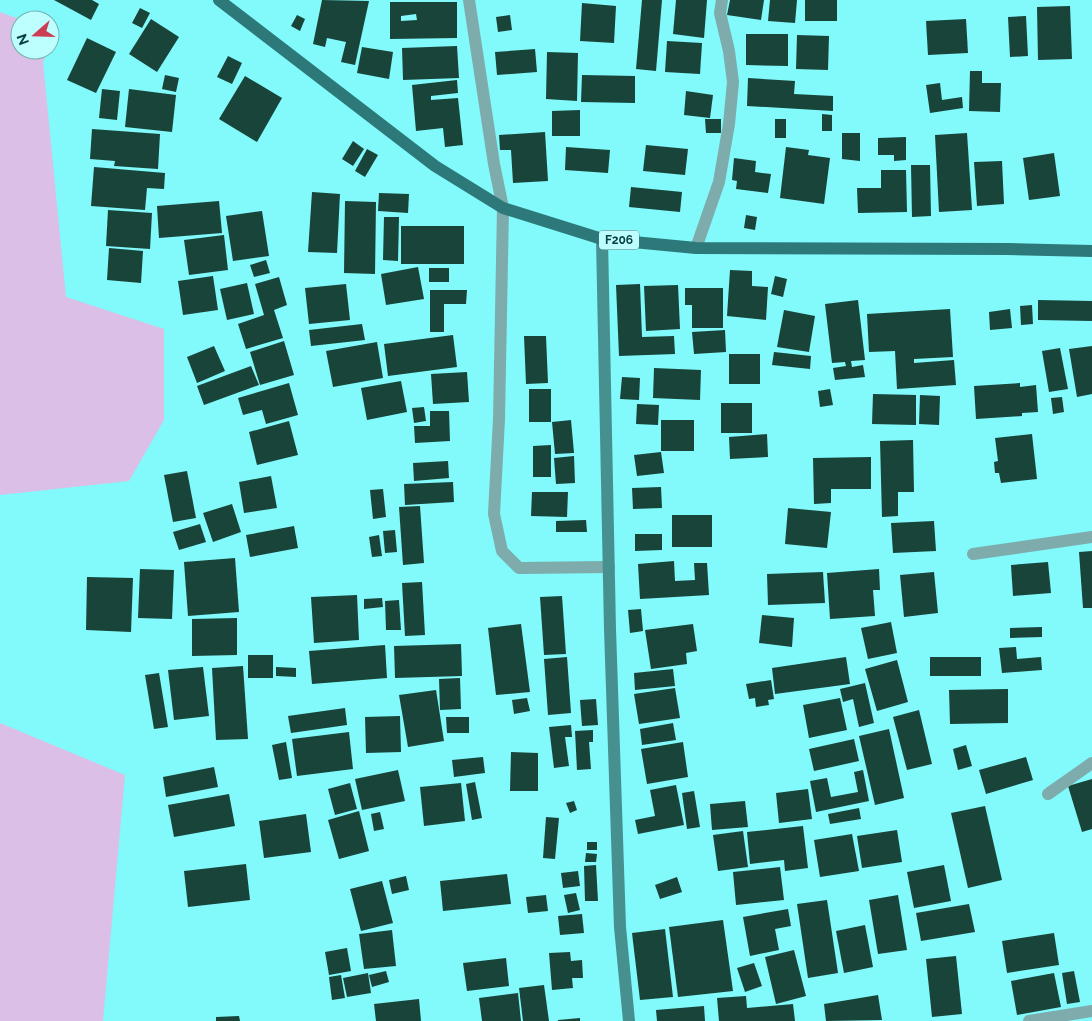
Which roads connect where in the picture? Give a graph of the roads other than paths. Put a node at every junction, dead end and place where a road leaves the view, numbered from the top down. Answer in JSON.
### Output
{"nodes":[{"id":1,"x":220,"y":0,"type":"edge"},
{"id":2,"x":469,"y":0,"type":"edge"},
{"id":3,"x":722,"y":0,"type":"edge"},
{"id":4,"x":503,"y":208,"type":"junction"},
{"id":5,"x":602,"y":239,"type":"junction"},
{"id":6,"x":696,"y":248,"type":"junction"},
{"id":7,"x":1092,"y":251,"type":"edge"},
{"id":8,"x":1092,"y":537,"type":"edge"},
{"id":9,"x":973,"y":554,"type":"dead end"},
{"id":10,"x":610,"y":567,"type":"junction"},
{"id":11,"x":1092,"y":763,"type":"edge"},
{"id":12,"x":1048,"y":794,"type":"dead end"},
{"id":13,"x":1092,"y":1011,"type":"edge"},
{"id":14,"x":628,"y":1021,"type":"edge"},
{"id":15,"x":1029,"y":1021,"type":"edge"}],
"edges":[{"from":1,"to":4,"type":"main road","number":"F206"},
{"from":2,"to":4,"type":"street"},
{"from":3,"to":6,"type":"street"},
{"from":4,"to":5,"type":"main road","number":"F206"},
{"from":4,"to":10,"type":"street"},
{"from":5,"to":6,"type":"main road","number":"F206"},
{"from":5,"to":10,"type":"main road"},
{"from":6,"to":7,"type":"main road","number":"F206"},
{"from":8,"to":9,"type":"street"},
{"from":10,"to":14,"type":"main road"},
{"from":11,"to":12,"type":"street"},
{"from":13,"to":15,"type":"street"}]}
